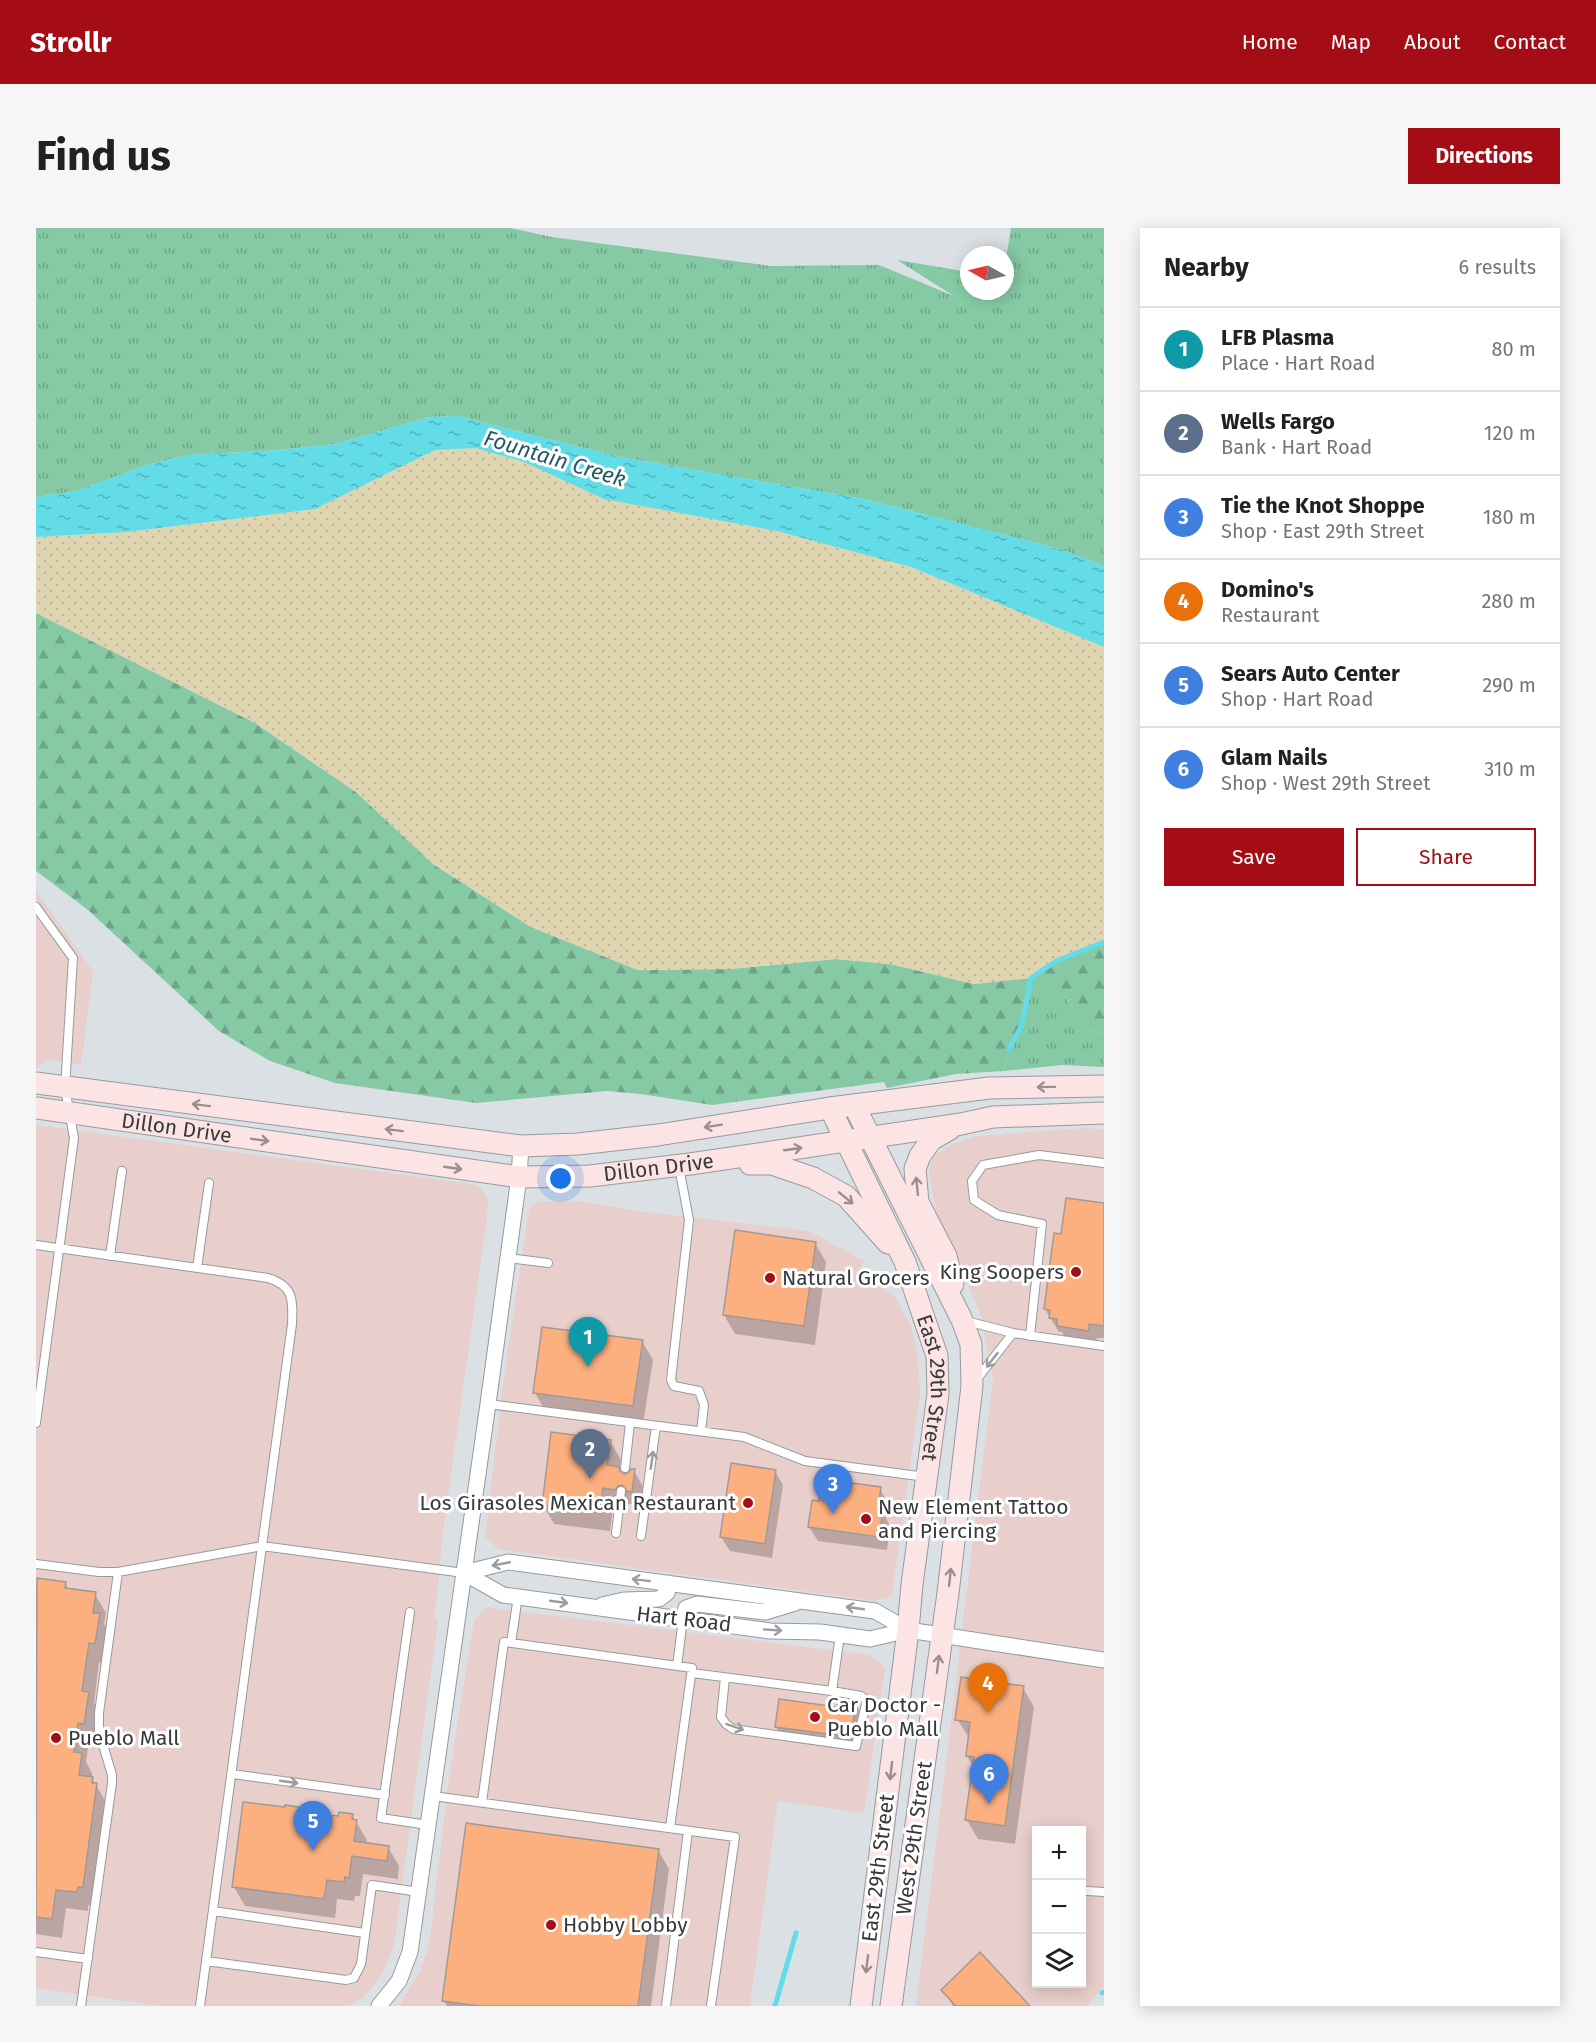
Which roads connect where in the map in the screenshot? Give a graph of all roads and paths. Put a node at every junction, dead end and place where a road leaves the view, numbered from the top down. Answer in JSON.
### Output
{"nodes":[{"id":1,"x":36,"y":908,"type":"edge"},
{"id":2,"x":36,"y":1083,"type":"edge"},
{"id":3,"x":1104,"y":1086,"type":"edge"},
{"id":4,"x":65,"y":1088,"type":"junction"},
{"id":5,"x":854,"y":1105,"type":"junction"},
{"id":6,"x":36,"y":1108,"type":"edge"},
{"id":7,"x":831,"y":1108,"type":"junction"},
{"id":8,"x":69,"y":1113,"type":"junction"},
{"id":9,"x":1104,"y":1113,"type":"edge"},
{"id":10,"x":961,"y":1124,"type":"junction"},
{"id":11,"x":870,"y":1137,"type":"junction"},
{"id":12,"x":847,"y":1141,"type":"junction"},
{"id":13,"x":521,"y":1146,"type":"junction"},
{"id":14,"x":1104,"y":1163,"type":"edge"},
{"id":15,"x":685,"y":1164,"type":"junction"},
{"id":16,"x":122,"y":1171,"type":"dead end"},
{"id":17,"x":519,"y":1177,"type":"junction"},
{"id":18,"x":209,"y":1183,"type":"dead end"},
{"id":19,"x":36,"y":1245,"type":"edge"},
{"id":20,"x":60,"y":1249,"type":"junction"},
{"id":21,"x":110,"y":1256,"type":"junction"},
{"id":22,"x":508,"y":1258,"type":"junction"},
{"id":23,"x":905,"y":1262,"type":"junction"},
{"id":24,"x":548,"y":1263,"type":"dead end"},
{"id":25,"x":197,"y":1268,"type":"junction"},
{"id":26,"x":962,"y":1320,"type":"junction"},
{"id":27,"x":1013,"y":1333,"type":"junction"},
{"id":28,"x":1030,"y":1336,"type":"junction"},
{"id":29,"x":1104,"y":1347,"type":"edge"},
{"id":30,"x":972,"y":1386,"type":"junction"},
{"id":31,"x":488,"y":1404,"type":"junction"},
{"id":32,"x":36,"y":1423,"type":"edge"},
{"id":33,"x":630,"y":1423,"type":"junction"},
{"id":34,"x":656,"y":1426,"type":"junction"},
{"id":35,"x":700,"y":1431,"type":"junction"},
{"id":36,"x":625,"y":1468,"type":"dead end"},
{"id":37,"x":927,"y":1477,"type":"junction"},
{"id":38,"x":621,"y":1491,"type":"dead end"},
{"id":39,"x":616,"y":1533,"type":"dead end"},
{"id":40,"x":641,"y":1536,"type":"dead end"},
{"id":41,"x":262,"y":1546,"type":"junction"},
{"id":42,"x":36,"y":1564,"type":"edge"},
{"id":43,"x":118,"y":1572,"type":"junction"},
{"id":44,"x":464,"y":1572,"type":"junction"},
{"id":45,"x":669,"y":1583,"type":"junction"},
{"id":46,"x":518,"y":1596,"type":"junction"},
{"id":47,"x":801,"y":1601,"type":"junction"},
{"id":48,"x":593,"y":1608,"type":"junction"},
{"id":49,"x":410,"y":1612,"type":"dead end"},
{"id":50,"x":683,"y":1619,"type":"junction"},
{"id":51,"x":908,"y":1629,"type":"junction"},
{"id":52,"x":840,"y":1635,"type":"junction"},
{"id":53,"x":942,"y":1635,"type":"junction"},
{"id":54,"x":511,"y":1643,"type":"junction"},
{"id":55,"x":1104,"y":1660,"type":"edge"},
{"id":56,"x":677,"y":1666,"type":"junction"},
{"id":57,"x":692,"y":1673,"type":"junction"},
{"id":58,"x":725,"y":1678,"type":"junction"},
{"id":59,"x":832,"y":1691,"type":"junction"},
{"id":60,"x":232,"y":1774,"type":"junction"},
{"id":61,"x":385,"y":1795,"type":"junction"},
{"id":62,"x":433,"y":1796,"type":"junction"},
{"id":63,"x":482,"y":1803,"type":"junction"},
{"id":64,"x":428,"y":1825,"type":"junction"},
{"id":65,"x":670,"y":1828,"type":"junction"},
{"id":66,"x":688,"y":1831,"type":"junction"},
{"id":67,"x":1088,"y":1891,"type":"dead end"},
{"id":68,"x":419,"y":1892,"type":"junction"},
{"id":69,"x":1104,"y":1892,"type":"edge"},
{"id":70,"x":213,"y":1911,"type":"junction"},
{"id":71,"x":365,"y":1933,"type":"junction"},
{"id":72,"x":36,"y":1952,"type":"edge"},
{"id":73,"x":88,"y":1959,"type":"junction"},
{"id":74,"x":206,"y":1961,"type":"junction"},
{"id":75,"x":81,"y":2006,"type":"edge"},
{"id":76,"x":200,"y":2006,"type":"edge"},
{"id":77,"x":379,"y":2006,"type":"edge"},
{"id":78,"x":666,"y":2006,"type":"edge"},
{"id":79,"x":711,"y":2006,"type":"edge"},
{"id":80,"x":861,"y":2006,"type":"edge"},
{"id":81,"x":891,"y":2006,"type":"edge"}],
"edges":[{"from":1,"to":4,"type":"lane"},
{"from":2,"to":4,"type":"main road","name":"Dillon Drive"},
{"from":3,"to":5,"type":"main road","name":"Dillon Drive","one_way":true},
{"from":4,"to":8,"type":"lane"},
{"from":13,"to":4,"type":"main road","name":"Dillon Drive","one_way":true},
{"from":5,"to":7,"type":"main road","name":"Dillon Drive"},
{"from":5,"to":11,"type":"main road","name":"East 29th Street"},
{"from":6,"to":8,"type":"main road","name":"Dillon Drive"},
{"from":7,"to":12,"type":"main road","name":"East 29th Street"},
{"from":7,"to":13,"type":"main road","name":"Dillon Drive","one_way":true},
{"from":8,"to":17,"type":"main road","name":"Dillon Drive","one_way":true},
{"from":8,"to":20,"type":"lane"},
{"from":9,"to":10,"type":"main road","name":"Dillon Drive"},
{"from":10,"to":11,"type":"main road","name":"Dillon Drive"},
{"from":26,"to":10,"type":"main road","one_way":true},
{"from":11,"to":12,"type":"main road","name":"Dillon Drive"},
{"from":11,"to":26,"type":"main road","name":"East 29th Street"},
{"from":15,"to":12,"type":"main road","name":"Dillon Drive","one_way":true},
{"from":12,"to":23,"type":"main road","name":"East 29th Street"},
{"from":13,"to":17,"type":"street"},
{"from":14,"to":28,"type":"lane"},
{"from":15,"to":17,"type":"main road","name":"Dillon Drive"},
{"from":15,"to":23,"type":"main road","one_way":true},
{"from":15,"to":35,"type":"lane"},
{"from":16,"to":21,"type":"lane"},
{"from":17,"to":22,"type":"street"},
{"from":18,"to":25,"type":"lane"},
{"from":19,"to":20,"type":"lane"},
{"from":20,"to":21,"type":"lane"},
{"from":20,"to":32,"type":"lane"},
{"from":21,"to":25,"type":"lane"},
{"from":22,"to":24,"type":"lane"},
{"from":22,"to":31,"type":"street"},
{"from":23,"to":37,"type":"main road","name":"East 29th Street"},
{"from":25,"to":41,"type":"lane"},
{"from":26,"to":27,"type":"lane"},
{"from":26,"to":30,"type":"main road","name":"East 29th Street"},
{"from":27,"to":28,"type":"lane"},
{"from":27,"to":30,"type":"lane","one_way":true},
{"from":28,"to":29,"type":"lane"},
{"from":53,"to":30,"type":"main road","name":"East 29th Street","one_way":true},
{"from":31,"to":33,"type":"lane"},
{"from":31,"to":44,"type":"street"},
{"from":33,"to":34,"type":"lane"},
{"from":33,"to":36,"type":"lane"},
{"from":34,"to":35,"type":"lane"},
{"from":40,"to":34,"type":"lane","one_way":true},
{"from":35,"to":37,"type":"lane"},
{"from":37,"to":51,"type":"main road","name":"East 29th Street"},
{"from":38,"to":39,"type":"lane"},
{"from":41,"to":43,"type":"lane"},
{"from":41,"to":44,"type":"lane"},
{"from":41,"to":60,"type":"lane"},
{"from":42,"to":43,"type":"lane"},
{"from":43,"to":73,"type":"lane"},
{"from":45,"to":44,"type":"street","name":"Hart Road","one_way":true},
{"from":44,"to":46,"type":"street","name":"Hart Road"},
{"from":44,"to":62,"type":"street"},
{"from":45,"to":47,"type":"street","name":"Hart Road"},
{"from":45,"to":48,"type":"street"},
{"from":46,"to":48,"type":"street","name":"Hart Road","one_way":true},
{"from":46,"to":54,"type":"lane"},
{"from":47,"to":50,"type":"street"},
{"from":51,"to":47,"type":"street","name":"Hart Road","one_way":true},
{"from":48,"to":50,"type":"street","name":"Hart Road"},
{"from":49,"to":61,"type":"lane"},
{"from":50,"to":52,"type":"street","name":"Hart Road","one_way":true},
{"from":50,"to":56,"type":"lane"},
{"from":51,"to":52,"type":"street","name":"Hart Road"},
{"from":51,"to":53,"type":"street","name":"Hart Road"},
{"from":51,"to":80,"type":"main road","name":"East 29th Street","one_way":true},
{"from":52,"to":59,"type":"lane"},
{"from":53,"to":55,"type":"street","name":"Hart Road"},
{"from":81,"to":53,"type":"main road","name":"West 29th Street","one_way":true},
{"from":54,"to":56,"type":"lane"},
{"from":54,"to":63,"type":"lane"},
{"from":56,"to":57,"type":"lane"},
{"from":57,"to":58,"type":"lane"},
{"from":57,"to":65,"type":"lane"},
{"from":58,"to":59,"type":"lane"},
{"from":58,"to":59,"type":"lane","one_way":true},
{"from":60,"to":61,"type":"lane","one_way":true},
{"from":60,"to":70,"type":"lane"},
{"from":61,"to":64,"type":"lane"},
{"from":62,"to":63,"type":"lane"},
{"from":62,"to":64,"type":"street"},
{"from":63,"to":65,"type":"lane"},
{"from":64,"to":68,"type":"street"},
{"from":65,"to":66,"type":"lane"},
{"from":66,"to":78,"type":"lane"},
{"from":66,"to":79,"type":"lane"},
{"from":67,"to":69,"type":"lane"},
{"from":68,"to":71,"type":"lane"},
{"from":68,"to":77,"type":"street"},
{"from":70,"to":71,"type":"lane"},
{"from":70,"to":74,"type":"lane"},
{"from":71,"to":74,"type":"lane"},
{"from":72,"to":73,"type":"lane"},
{"from":73,"to":75,"type":"lane"},
{"from":74,"to":76,"type":"lane"}]}
